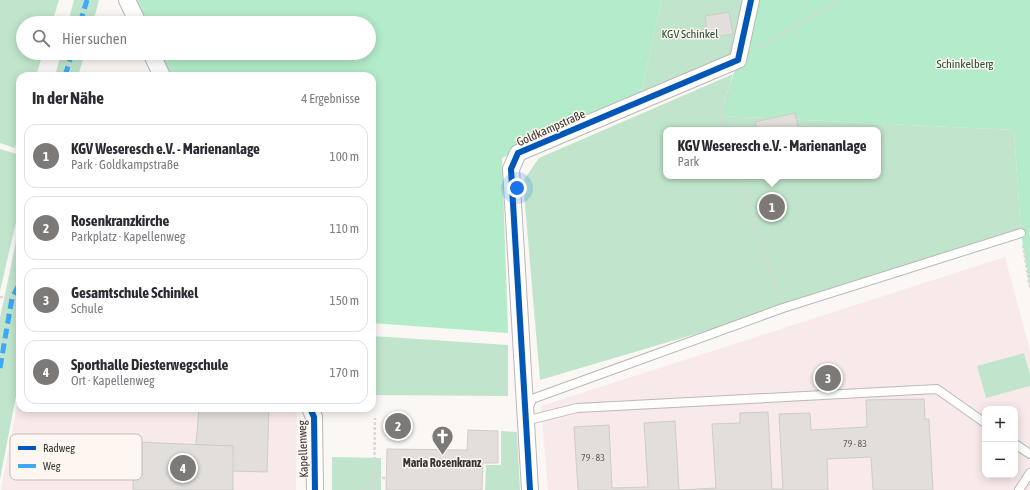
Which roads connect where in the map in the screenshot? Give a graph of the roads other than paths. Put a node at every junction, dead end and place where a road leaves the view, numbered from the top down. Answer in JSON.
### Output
{"nodes":[{"id":1,"x":127,"y":0,"type":"edge"},
{"id":2,"x":751,"y":0,"type":"edge"},
{"id":3,"x":135,"y":16,"type":"edge"},
{"id":4,"x":155,"y":60,"type":"edge"},
{"id":5,"x":160,"y":72,"type":"edge"},
{"id":6,"x":1020,"y":234,"type":"road end"},
{"id":7,"x":312,"y":412,"type":"edge"},
{"id":8,"x":525,"y":421,"type":"junction"},
{"id":9,"x":982,"y":421,"type":"edge"},
{"id":10,"x":1018,"y":446,"type":"edge"},
{"id":11,"x":1030,"y":454,"type":"edge"},
{"id":12,"x":1030,"y":473,"type":"edge"},
{"id":13,"x":315,"y":490,"type":"edge"},
{"id":14,"x":530,"y":490,"type":"edge"},
{"id":15,"x":1019,"y":490,"type":"edge"}],
"edges":[{"from":1,"to":3,"type":"street"},
{"from":2,"to":8,"type":"street","name":"Goldkampstraße"},
{"from":4,"to":5,"type":"street"},
{"from":6,"to":8,"type":"lane"},
{"from":7,"to":13,"type":"street","name":"Kapellenweg"},
{"from":8,"to":9,"type":"lane"},
{"from":8,"to":14,"type":"street","name":"Goldkampstraße"},
{"from":10,"to":11,"type":"lane"},
{"from":12,"to":15,"type":"lane"}]}
